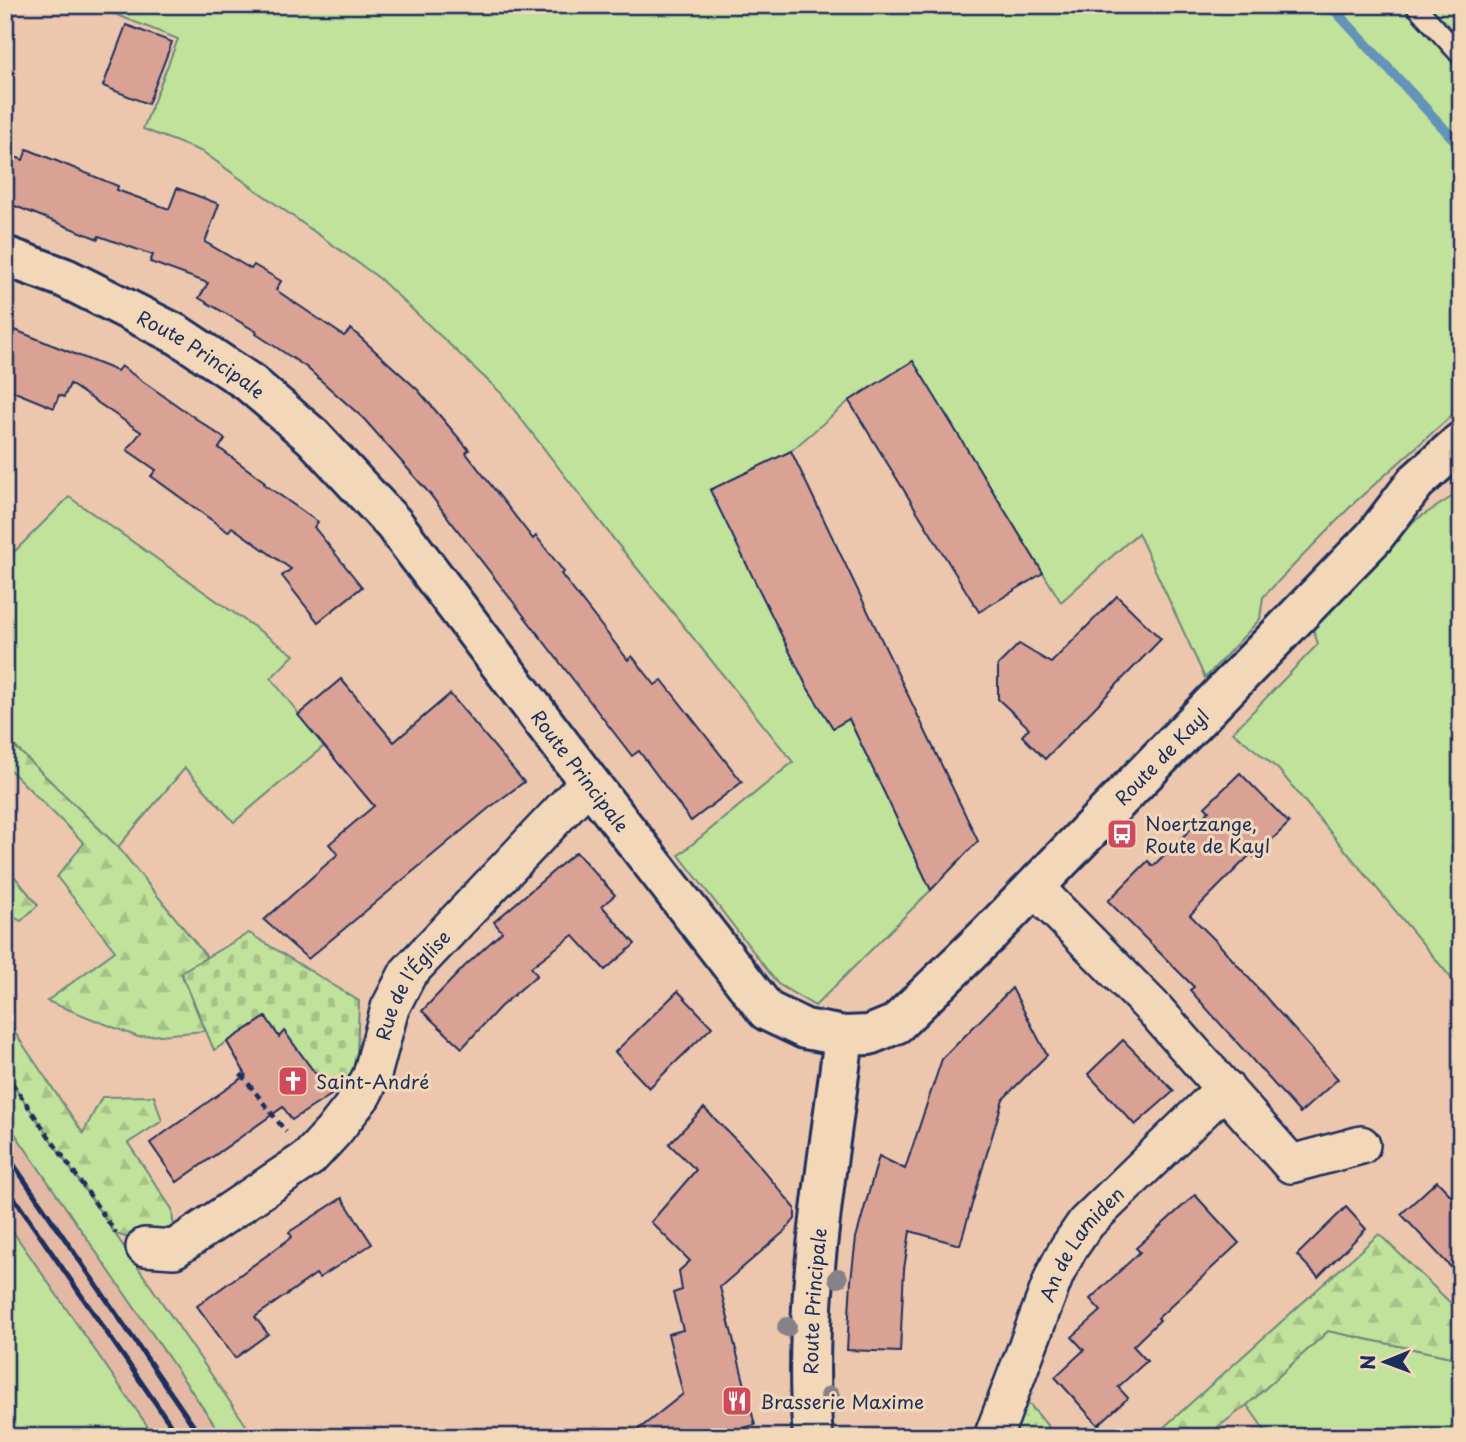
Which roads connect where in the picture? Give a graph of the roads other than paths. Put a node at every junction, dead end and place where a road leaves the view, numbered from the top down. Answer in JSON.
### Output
{"nodes":[{"id":1,"x":1416,"y":5,"type":"edge"},
{"id":2,"x":1461,"y":56,"type":"edge"},
{"id":3,"x":5,"y":256,"type":"edge"},
{"id":4,"x":1461,"y":442,"type":"edge"},
{"id":5,"x":1461,"y":479,"type":"edge"},
{"id":6,"x":1374,"y":537,"type":"junction"},
{"id":7,"x":589,"y":782,"type":"junction"},
{"id":8,"x":1034,"y":887,"type":"junction"},
{"id":9,"x":844,"y":1036,"type":"junction"},
{"id":10,"x":1225,"y":1088,"type":"junction"},
{"id":11,"x":1361,"y":1145,"type":"dead end"},
{"id":12,"x":145,"y":1247,"type":"road end"},
{"id":13,"x":813,"y":1437,"type":"edge"},
{"id":14,"x":993,"y":1437,"type":"edge"}],
"edges":[{"from":1,"to":2,"type":"lane"},
{"from":3,"to":7,"type":"main road","name":"Route Principale"},
{"from":4,"to":6,"type":"main road","name":"Route de Kayl"},
{"from":5,"to":6,"type":"main road","name":"Route de Kayl"},
{"from":6,"to":8,"type":"main road","name":"Route de Kayl"},
{"from":7,"to":9,"type":"main road","name":"Route Principale"},
{"from":7,"to":12,"type":"street","name":"Rue de l'Église"},
{"from":8,"to":9,"type":"main road","name":"Route de Kayl"},
{"from":8,"to":10,"type":"street"},
{"from":9,"to":13,"type":"main road","name":"Route Principale"},
{"from":10,"to":11,"type":"street"},
{"from":10,"to":14,"type":"street","name":"An de Lamiden"}]}
